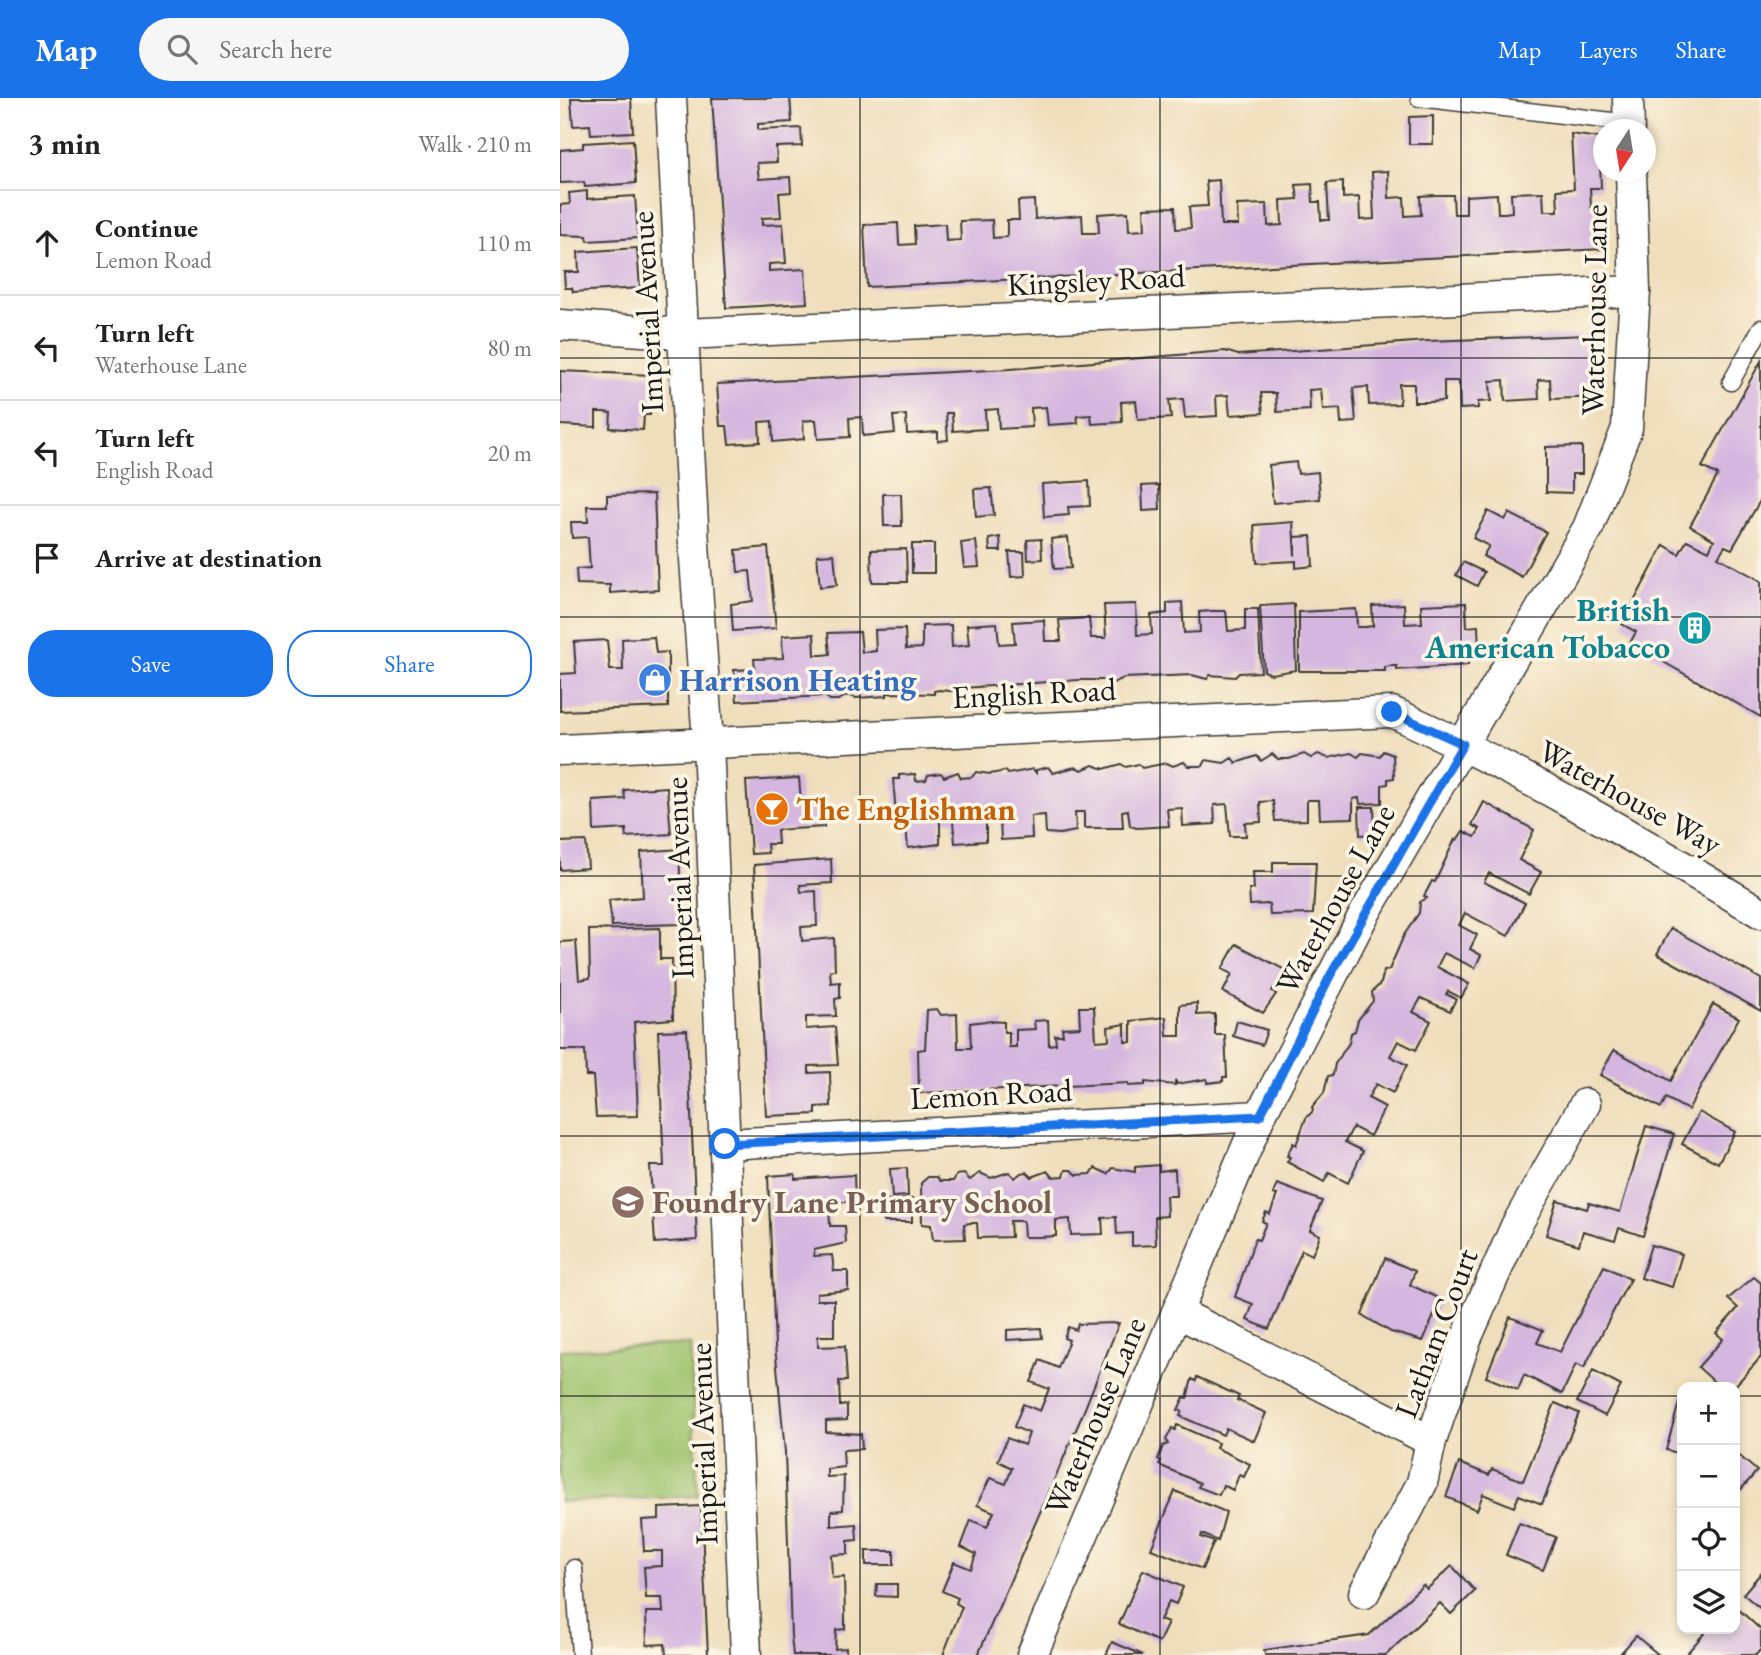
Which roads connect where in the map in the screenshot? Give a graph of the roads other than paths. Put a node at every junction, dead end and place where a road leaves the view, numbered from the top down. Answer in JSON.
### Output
{"nodes":[{"id":1,"x":671,"y":98,"type":"edge"},
{"id":2,"x":1419,"y":98,"type":"edge"},
{"id":3,"x":1629,"y":117,"type":"edge"},
{"id":4,"x":1631,"y":182,"type":"edge"},
{"id":5,"x":1635,"y":291,"type":"junction"},
{"id":6,"x":560,"y":325,"type":"edge"},
{"id":7,"x":1761,"y":328,"type":"edge"},
{"id":8,"x":684,"y":334,"type":"junction"},
{"id":9,"x":1731,"y":382,"type":"dead end"},
{"id":10,"x":708,"y":742,"type":"junction"},
{"id":11,"x":1463,"y":744,"type":"junction"},
{"id":12,"x":560,"y":750,"type":"edge"},
{"id":13,"x":1761,"y":913,"type":"edge"},
{"id":14,"x":1585,"y":1104,"type":"dead end"},
{"id":15,"x":1260,"y":1116,"type":"junction"},
{"id":16,"x":725,"y":1144,"type":"junction"},
{"id":17,"x":1177,"y":1312,"type":"junction"},
{"id":18,"x":1431,"y":1441,"type":"junction"},
{"id":19,"x":574,"y":1567,"type":"dead end"},
{"id":20,"x":1364,"y":1593,"type":"dead end"},
{"id":21,"x":580,"y":1655,"type":"edge"},
{"id":22,"x":746,"y":1655,"type":"edge"},
{"id":23,"x":1032,"y":1655,"type":"edge"}],
"edges":[{"from":1,"to":8,"type":"street","name":"Imperial Avenue"},
{"from":2,"to":3,"type":"lane"},
{"from":4,"to":5,"type":"street","name":"Waterhouse Lane"},
{"from":5,"to":8,"type":"street","name":"Kingsley Road"},
{"from":5,"to":11,"type":"street","name":"Waterhouse Lane"},
{"from":6,"to":8,"type":"street","name":"Kingsley Road"},
{"from":7,"to":9,"type":"lane"},
{"from":8,"to":10,"type":"street","name":"Imperial Avenue"},
{"from":10,"to":11,"type":"street","name":"English Road"},
{"from":10,"to":12,"type":"street","name":"English Road"},
{"from":10,"to":16,"type":"street","name":"Imperial Avenue"},
{"from":11,"to":13,"type":"street","name":"Waterhouse Way"},
{"from":11,"to":15,"type":"street","name":"Waterhouse Lane"},
{"from":14,"to":18,"type":"street","name":"Latham Court"},
{"from":15,"to":16,"type":"street","name":"Lemon Road"},
{"from":15,"to":17,"type":"street","name":"Waterhouse Lane"},
{"from":16,"to":22,"type":"street","name":"Imperial Avenue"},
{"from":17,"to":18,"type":"street"},
{"from":17,"to":23,"type":"street","name":"Waterhouse Lane"},
{"from":18,"to":20,"type":"street","name":"Latham Court"},
{"from":19,"to":21,"type":"lane"}]}
